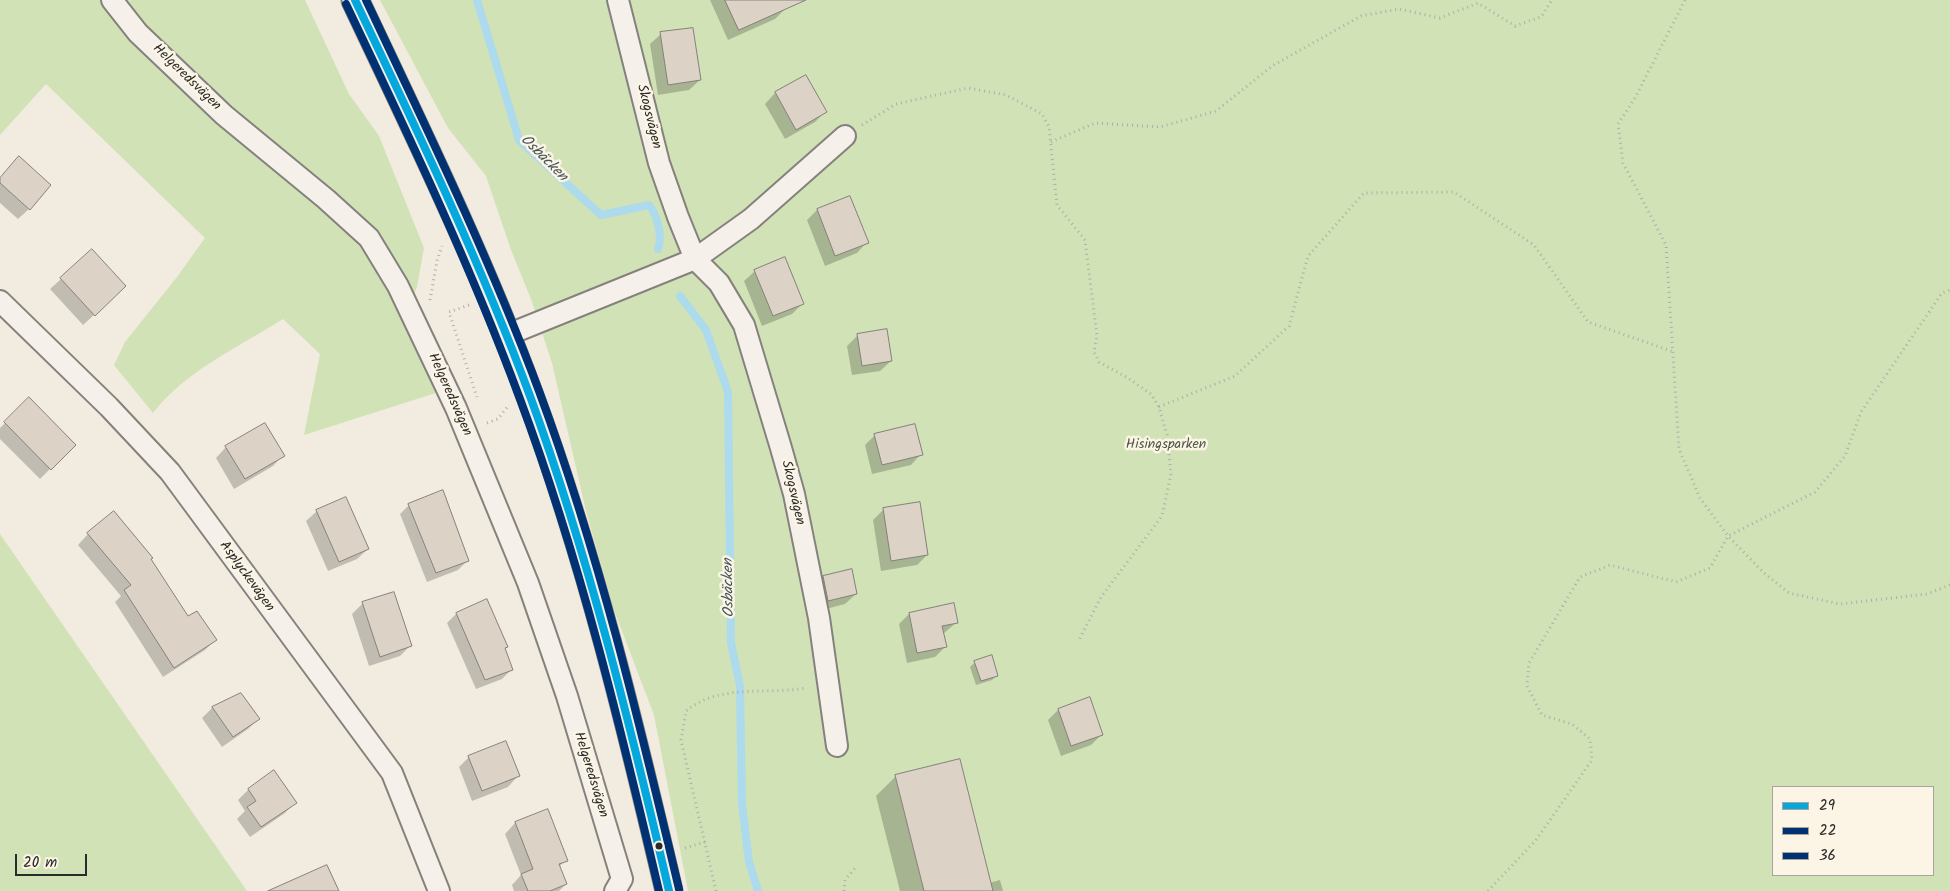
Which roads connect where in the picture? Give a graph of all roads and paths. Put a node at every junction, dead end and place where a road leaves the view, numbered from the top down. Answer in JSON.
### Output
{"nodes":[{"id":1,"x":112,"y":0,"type":"edge"},
{"id":2,"x":355,"y":0,"type":"edge"},
{"id":3,"x":618,"y":0,"type":"edge"},
{"id":4,"x":1552,"y":0,"type":"edge"},
{"id":5,"x":1685,"y":0,"type":"edge"},
{"id":6,"x":845,"y":136,"type":"joint"},
{"id":7,"x":1050,"y":142,"type":"junction"},
{"id":8,"x":438,"y":238,"type":"dead end"},
{"id":9,"x":442,"y":246,"type":"junction"},
{"id":10,"x":446,"y":254,"type":"dead end"},
{"id":11,"x":695,"y":259,"type":"junction"},
{"id":12,"x":1950,"y":290,"type":"edge"},
{"id":13,"x":465,"y":296,"type":"dead end"},
{"id":14,"x":0,"y":300,"type":"edge"},
{"id":15,"x":469,"y":305,"type":"junction"},
{"id":16,"x":472,"y":314,"type":"dead end"},
{"id":17,"x":507,"y":335,"type":"junction"},
{"id":18,"x":424,"y":341,"type":"junction"},
{"id":19,"x":1674,"y":352,"type":"junction"},
{"id":20,"x":502,"y":398,"type":"dead end"},
{"id":21,"x":1159,"y":406,"type":"junction"},
{"id":22,"x":456,"y":408,"type":"junction"},
{"id":23,"x":509,"y":416,"type":"dead end"},
{"id":24,"x":1728,"y":536,"type":"junction"},
{"id":25,"x":1950,"y":585,"type":"edge"},
{"id":26,"x":1079,"y":640,"type":"dead end"},
{"id":27,"x":827,"y":685,"type":"junction"},
{"id":28,"x":837,"y":746,"type":"dead end"},
{"id":29,"x":704,"y":842,"type":"junction"},
{"id":30,"x":685,"y":848,"type":"dead end"},
{"id":31,"x":856,"y":867,"type":"dead end"},
{"id":32,"x":439,"y":891,"type":"edge"},
{"id":33,"x":615,"y":891,"type":"edge"},
{"id":34,"x":669,"y":891,"type":"edge"},
{"id":35,"x":716,"y":891,"type":"edge"},
{"id":36,"x":844,"y":891,"type":"edge"},
{"id":37,"x":1488,"y":891,"type":"edge"}],
"edges":[{"from":1,"to":18,"type":"street","name":"Helgeredsvägen"},
{"from":2,"to":17,"type":"street"},
{"from":3,"to":11,"type":"street","name":"Skogsvägen"},
{"from":4,"to":7,"type":"path"},
{"from":5,"to":19,"type":"path"},
{"from":6,"to":7,"type":"path"},
{"from":6,"to":11,"type":"street"},
{"from":7,"to":21,"type":"path"},
{"from":8,"to":9,"type":"path"},
{"from":9,"to":10,"type":"path"},
{"from":9,"to":18,"type":"path"},
{"from":11,"to":17,"type":"street"},
{"from":11,"to":27,"type":"street","name":"Skogsvägen"},
{"from":12,"to":24,"type":"path"},
{"from":13,"to":15,"type":"path"},
{"from":14,"to":32,"type":"street","name":"Asplyckevägen"},
{"from":15,"to":16,"type":"path"},
{"from":15,"to":22,"type":"path"},
{"from":17,"to":34,"type":"street"},
{"from":18,"to":22,"type":"street","name":"Helgeredsvägen"},
{"from":19,"to":21,"type":"path"},
{"from":19,"to":24,"type":"path"},
{"from":20,"to":23,"type":"path"},
{"from":21,"to":26,"type":"path"},
{"from":22,"to":33,"type":"street","name":"Helgeredsvägen"},
{"from":24,"to":25,"type":"path"},
{"from":24,"to":37,"type":"path"},
{"from":27,"to":28,"type":"street","name":"Skogsvägen"},
{"from":27,"to":29,"type":"path"},
{"from":29,"to":30,"type":"path"},
{"from":29,"to":35,"type":"path"},
{"from":31,"to":36,"type":"path"}]}
